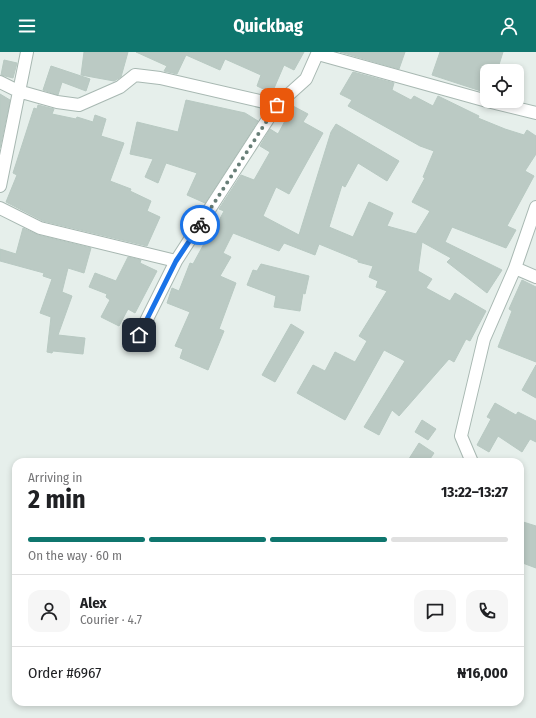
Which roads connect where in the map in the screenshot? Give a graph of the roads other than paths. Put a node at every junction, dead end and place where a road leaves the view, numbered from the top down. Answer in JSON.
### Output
{"nodes":[{"id":1,"x":27,"y":52,"type":"edge"},
{"id":2,"x":318,"y":53,"type":"edge"},
{"id":3,"x":0,"y":82,"type":"edge"},
{"id":4,"x":18,"y":91,"type":"junction"},
{"id":5,"x":480,"y":99,"type":"edge"},
{"id":6,"x":277,"y":105,"type":"junction"},
{"id":7,"x":516,"y":108,"type":"edge"},
{"id":8,"x":536,"y":113,"type":"edge"},
{"id":9,"x":0,"y":186,"type":"edge"},
{"id":10,"x":536,"y":207,"type":"edge"},
{"id":11,"x":0,"y":208,"type":"edge"},
{"id":12,"x":176,"y":261,"type":"junction"},
{"id":13,"x":515,"y":268,"type":"junction"},
{"id":14,"x":536,"y":278,"type":"edge"},
{"id":15,"x":139,"y":335,"type":"dead end"},
{"id":16,"x":470,"y":458,"type":"edge"}],
"edges":[{"from":1,"to":4,"type":"street"},
{"from":2,"to":5,"type":"street"},
{"from":2,"to":6,"type":"street"},
{"from":3,"to":4,"type":"street"},
{"from":4,"to":6,"type":"street"},
{"from":4,"to":9,"type":"street"},
{"from":6,"to":12,"type":"street"},
{"from":7,"to":8,"type":"street"},
{"from":10,"to":13,"type":"street"},
{"from":11,"to":12,"type":"street"},
{"from":12,"to":15,"type":"street"},
{"from":13,"to":14,"type":"street"},
{"from":13,"to":16,"type":"street"}]}
